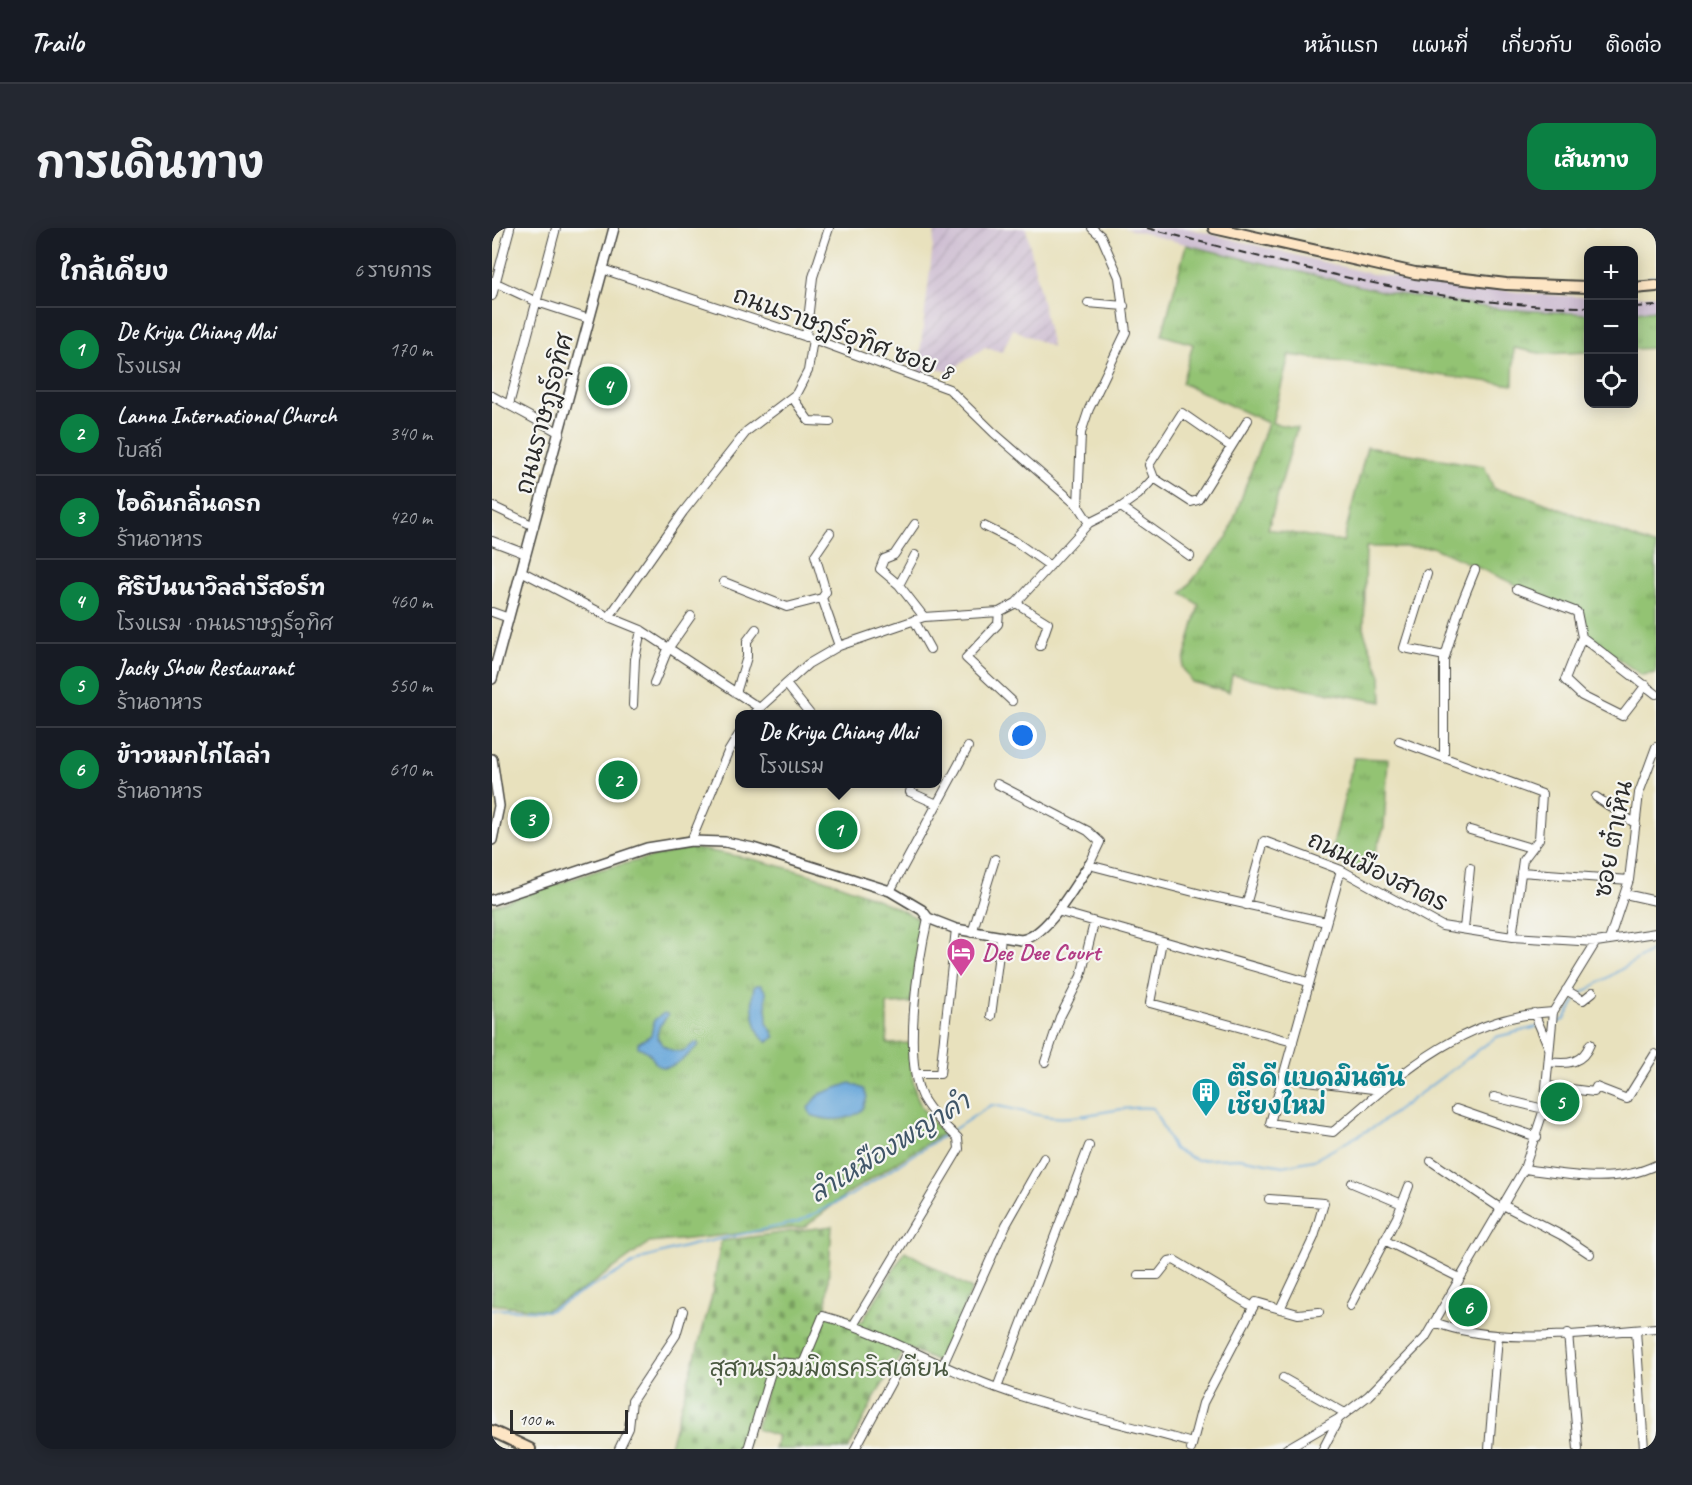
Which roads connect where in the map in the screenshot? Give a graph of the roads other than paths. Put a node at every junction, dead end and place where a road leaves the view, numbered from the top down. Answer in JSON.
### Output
{"nodes":[{"id":1,"x":510,"y":228,"type":"edge"},
{"id":2,"x":556,"y":228,"type":"edge"},
{"id":3,"x":614,"y":228,"type":"edge"},
{"id":4,"x":829,"y":228,"type":"edge"},
{"id":5,"x":1092,"y":228,"type":"edge"},
{"id":6,"x":1214,"y":228,"type":"edge"},
{"id":7,"x":602,"y":269,"type":"junction"},
{"id":8,"x":494,"y":282,"type":"edge"},
{"id":9,"x":1656,"y":286,"type":"edge"},
{"id":10,"x":1584,"y":287,"type":"edge"},
{"id":11,"x":1638,"y":288,"type":"edge"},
{"id":12,"x":492,"y":296,"type":"edge"},
{"id":13,"x":537,"y":302,"type":"junction"},
{"id":14,"x":1088,"y":303,"type":"dead end"},
{"id":15,"x":1124,"y":306,"type":"junction"},
{"id":16,"x":589,"y":319,"type":"junction"},
{"id":17,"x":809,"y":338,"type":"junction"},
{"id":18,"x":492,"y":396,"type":"edge"},
{"id":19,"x":792,"y":397,"type":"junction"},
{"id":20,"x":508,"y":405,"type":"junction"},
{"id":21,"x":1248,"y":420,"type":"dead end"},
{"id":22,"x":830,"y":422,"type":"dead end"},
{"id":23,"x":560,"y":434,"type":"junction"},
{"id":24,"x":1231,"y":447,"type":"junction"},
{"id":25,"x":1154,"y":478,"type":"junction"},
{"id":26,"x":492,"y":506,"type":"edge"},
{"id":27,"x":1078,"y":506,"type":"junction"},
{"id":28,"x":1121,"y":507,"type":"junction"},
{"id":29,"x":1089,"y":523,"type":"junction"},
{"id":30,"x":915,"y":524,"type":"dead end"},
{"id":31,"x":534,"y":526,"type":"junction"},
{"id":32,"x":984,"y":526,"type":"dead end"},
{"id":33,"x":830,"y":533,"type":"dead end"},
{"id":34,"x":492,"y":541,"type":"edge"},
{"id":35,"x":526,"y":554,"type":"junction"},
{"id":36,"x":915,"y":555,"type":"dead end"},
{"id":37,"x":1190,"y":556,"type":"dead end"},
{"id":38,"x":1050,"y":566,"type":"junction"},
{"id":39,"x":1475,"y":570,"type":"dead end"},
{"id":40,"x":521,"y":571,"type":"junction"},
{"id":41,"x":1427,"y":574,"type":"dead end"},
{"id":42,"x":724,"y":582,"type":"dead end"},
{"id":43,"x":899,"y":585,"type":"junction"},
{"id":44,"x":1517,"y":589,"type":"dead end"},
{"id":45,"x":822,"y":598,"type":"junction"},
{"id":46,"x":1016,"y":603,"type":"junction"},
{"id":47,"x":492,"y":612,"type":"edge"},
{"id":48,"x":999,"y":612,"type":"junction"},
{"id":49,"x":691,"y":616,"type":"dead end"},
{"id":50,"x":609,"y":617,"type":"junction"},
{"id":51,"x":924,"y":617,"type":"junction"},
{"id":52,"x":508,"y":618,"type":"junction"},
{"id":53,"x":914,"y":620,"type":"junction"},
{"id":54,"x":756,"y":628,"type":"dead end"},
{"id":55,"x":641,"y":630,"type":"junction"},
{"id":56,"x":1582,"y":637,"type":"junction"},
{"id":57,"x":839,"y":646,"type":"junction"},
{"id":58,"x":1040,"y":646,"type":"dead end"},
{"id":59,"x":669,"y":649,"type":"junction"},
{"id":60,"x":930,"y":649,"type":"dead end"},
{"id":61,"x":1446,"y":656,"type":"junction"},
{"id":62,"x":492,"y":679,"type":"edge"},
{"id":63,"x":654,"y":682,"type":"dead end"},
{"id":64,"x":786,"y":684,"type":"junction"},
{"id":65,"x":1646,"y":685,"type":"junction"},
{"id":66,"x":736,"y":693,"type":"junction"},
{"id":67,"x":1656,"y":694,"type":"edge"},
{"id":68,"x":1012,"y":701,"type":"dead end"},
{"id":69,"x":633,"y":705,"type":"dead end"},
{"id":70,"x":758,"y":707,"type":"junction"},
{"id":71,"x":756,"y":710,"type":"edge"},
{"id":72,"x":807,"y":710,"type":"edge"},
{"id":73,"x":1399,"y":741,"type":"dead end"},
{"id":74,"x":735,"y":745,"type":"edge"},
{"id":75,"x":968,"y":747,"type":"dead end"},
{"id":76,"x":1656,"y":747,"type":"edge"},
{"id":77,"x":1444,"y":756,"type":"junction"},
{"id":78,"x":492,"y":759,"type":"edge"},
{"id":79,"x":997,"y":784,"type":"dead end"},
{"id":80,"x":911,"y":788,"type":"edge"},
{"id":81,"x":1596,"y":797,"type":"dead end"},
{"id":82,"x":937,"y":804,"type":"junction"},
{"id":83,"x":1636,"y":824,"type":"junction"},
{"id":84,"x":1470,"y":830,"type":"dead end"},
{"id":85,"x":492,"y":840,"type":"edge"},
{"id":86,"x":691,"y":841,"type":"junction"},
{"id":87,"x":1531,"y":848,"type":"junction"},
{"id":88,"x":995,"y":860,"type":"dead end"},
{"id":89,"x":1089,"y":865,"type":"junction"},
{"id":90,"x":1470,"y":868,"type":"dead end"},
{"id":91,"x":1341,"y":870,"type":"junction"},
{"id":92,"x":1521,"y":872,"type":"junction"},
{"id":93,"x":1629,"y":880,"type":"junction"},
{"id":94,"x":890,"y":891,"type":"junction"},
{"id":95,"x":1625,"y":894,"type":"junction"},
{"id":96,"x":492,"y":900,"type":"edge"},
{"id":97,"x":1656,"y":901,"type":"edge"},
{"id":98,"x":1246,"y":905,"type":"junction"},
{"id":99,"x":1057,"y":911,"type":"junction"},
{"id":100,"x":927,"y":918,"type":"junction"},
{"id":101,"x":1094,"y":922,"type":"junction"},
{"id":102,"x":1326,"y":922,"type":"junction"},
{"id":103,"x":956,"y":929,"type":"junction"},
{"id":104,"x":1464,"y":929,"type":"junction"},
{"id":105,"x":972,"y":933,"type":"junction"},
{"id":106,"x":1656,"y":933,"type":"edge"},
{"id":107,"x":1512,"y":936,"type":"junction"},
{"id":108,"x":1001,"y":938,"type":"junction"},
{"id":109,"x":1609,"y":939,"type":"junction"},
{"id":110,"x":1162,"y":941,"type":"junction"},
{"id":111,"x":1578,"y":941,"type":"junction"},
{"id":112,"x":1596,"y":942,"type":"junction"},
{"id":113,"x":1588,"y":955,"type":"junction"},
{"id":114,"x":1308,"y":982,"type":"junction"},
{"id":115,"x":1566,"y":990,"type":"junction"},
{"id":116,"x":1593,"y":992,"type":"dead end"},
{"id":117,"x":1534,"y":1013,"type":"junction"},
{"id":118,"x":991,"y":1016,"type":"dead end"},
{"id":119,"x":1552,"y":1016,"type":"junction"},
{"id":120,"x":1546,"y":1034,"type":"junction"},
{"id":121,"x":1293,"y":1042,"type":"junction"},
{"id":122,"x":1590,"y":1044,"type":"dead end"},
{"id":123,"x":1655,"y":1054,"type":"edge"},
{"id":124,"x":1045,"y":1062,"type":"dead end"},
{"id":125,"x":1549,"y":1062,"type":"junction"},
{"id":126,"x":916,"y":1074,"type":"junction"},
{"id":127,"x":1283,"y":1078,"type":"junction"},
{"id":128,"x":1548,"y":1086,"type":"junction"},
{"id":129,"x":1382,"y":1090,"type":"junction"},
{"id":130,"x":1494,"y":1097,"type":"dead end"},
{"id":131,"x":1456,"y":1109,"type":"dead end"},
{"id":132,"x":1544,"y":1109,"type":"junction"},
{"id":133,"x":1537,"y":1137,"type":"junction"},
{"id":134,"x":1089,"y":1146,"type":"dead end"},
{"id":135,"x":1044,"y":1158,"type":"dead end"},
{"id":136,"x":1431,"y":1161,"type":"dead end"},
{"id":137,"x":1656,"y":1165,"type":"edge"},
{"id":138,"x":1524,"y":1169,"type":"junction"},
{"id":139,"x":1352,"y":1184,"type":"dead end"},
{"id":140,"x":1409,"y":1185,"type":"dead end"},
{"id":141,"x":1269,"y":1199,"type":"dead end"},
{"id":142,"x":1402,"y":1204,"type":"junction"},
{"id":143,"x":1501,"y":1206,"type":"junction"},
{"id":144,"x":1384,"y":1240,"type":"junction"},
{"id":145,"x":1590,"y":1254,"type":"dead end"},
{"id":146,"x":1138,"y":1275,"type":"dead end"},
{"id":147,"x":1460,"y":1278,"type":"junction"},
{"id":148,"x":1254,"y":1304,"type":"junction"},
{"id":149,"x":1350,"y":1306,"type":"dead end"},
{"id":150,"x":1280,"y":1309,"type":"junction"},
{"id":151,"x":682,"y":1311,"type":"dead end"},
{"id":152,"x":1319,"y":1312,"type":"dead end"},
{"id":153,"x":1434,"y":1322,"type":"junction"},
{"id":154,"x":854,"y":1324,"type":"junction"},
{"id":155,"x":1656,"y":1328,"type":"edge"},
{"id":156,"x":1636,"y":1330,"type":"junction"},
{"id":157,"x":1568,"y":1334,"type":"junction"},
{"id":158,"x":1498,"y":1336,"type":"junction"},
{"id":159,"x":908,"y":1351,"type":"junction"},
{"id":160,"x":942,"y":1367,"type":"junction"},
{"id":161,"x":1283,"y":1378,"type":"dead end"},
{"id":162,"x":997,"y":1388,"type":"junction"},
{"id":163,"x":1342,"y":1416,"type":"junction"},
{"id":164,"x":493,"y":1434,"type":"edge"},
{"id":165,"x":1191,"y":1446,"type":"edge"},
{"id":166,"x":1298,"y":1447,"type":"edge"},
{"id":167,"x":530,"y":1449,"type":"edge"},
{"id":168,"x":619,"y":1449,"type":"edge"},
{"id":169,"x":748,"y":1449,"type":"edge"},
{"id":170,"x":855,"y":1449,"type":"edge"},
{"id":171,"x":1286,"y":1449,"type":"edge"},
{"id":172,"x":1323,"y":1449,"type":"edge"},
{"id":173,"x":1489,"y":1449,"type":"edge"},
{"id":174,"x":1578,"y":1449,"type":"edge"},
{"id":175,"x":1644,"y":1449,"type":"edge"}],
"edges":[{"from":1,"to":8,"type":"street"},
{"from":2,"to":13,"type":"street"},
{"from":3,"to":7,"type":"street","name":"ถนนราษฎร์อุทิศ"},
{"from":4,"to":17,"type":"street"},
{"from":5,"to":15,"type":"street"},
{"from":6,"to":10,"type":"main road"},
{"from":7,"to":16,"type":"street","name":"ถนนราษฎร์อุทิศ"},
{"from":7,"to":17,"type":"street","name":"ถนนราษฎร์อุทิศ ซอย 8"},
{"from":8,"to":12,"type":"street"},
{"from":8,"to":13,"type":"street"},
{"from":9,"to":11,"type":"main road"},
{"from":13,"to":16,"type":"street"},
{"from":13,"to":20,"type":"street"},
{"from":14,"to":15,"type":"street"},
{"from":15,"to":27,"type":"street"},
{"from":16,"to":23,"type":"street","name":"ถนนราษฎร์อุทิศ"},
{"from":17,"to":19,"type":"street"},
{"from":17,"to":27,"type":"street","name":"ถนนราษฎร์อุทิศ ซอย 8"},
{"from":18,"to":20,"type":"street"},
{"from":19,"to":22,"type":"street"},
{"from":19,"to":50,"type":"street"},
{"from":20,"to":23,"type":"street"},
{"from":21,"to":24,"type":"street"},
{"from":23,"to":31,"type":"street","name":"ถนนราษฎร์อุทิศ"},
{"from":24,"to":25,"type":"street"},
{"from":24,"to":25,"type":"street"},
{"from":25,"to":28,"type":"street"},
{"from":26,"to":31,"type":"street"},
{"from":27,"to":29,"type":"street","name":"ถนนราษฎร์อุทิศ ซอย 8"},
{"from":28,"to":29,"type":"street"},
{"from":28,"to":37,"type":"street"},
{"from":29,"to":38,"type":"street"},
{"from":30,"to":43,"type":"street"},
{"from":31,"to":35,"type":"street","name":"ถนนราษฎร์อุทิศ"},
{"from":32,"to":38,"type":"street"},
{"from":33,"to":45,"type":"street"},
{"from":34,"to":35,"type":"street"},
{"from":35,"to":40,"type":"street","name":"ถนนราษฎร์อุทิศ"},
{"from":36,"to":43,"type":"street"},
{"from":38,"to":46,"type":"street"},
{"from":39,"to":61,"type":"street"},
{"from":40,"to":50,"type":"street"},
{"from":40,"to":52,"type":"street","name":"ถนนราษฎร์อุทิศ"},
{"from":41,"to":61,"type":"street"},
{"from":42,"to":45,"type":"street"},
{"from":43,"to":51,"type":"street"},
{"from":44,"to":56,"type":"street"},
{"from":45,"to":57,"type":"street"},
{"from":46,"to":48,"type":"street"},
{"from":46,"to":58,"type":"street"},
{"from":47,"to":52,"type":"street"},
{"from":48,"to":51,"type":"street"},
{"from":48,"to":68,"type":"street"},
{"from":49,"to":59,"type":"street"},
{"from":50,"to":55,"type":"street"},
{"from":51,"to":53,"type":"street"},
{"from":52,"to":62,"type":"street","name":"ถนนราษฎร์อุทิศ"},
{"from":53,"to":57,"type":"street"},
{"from":53,"to":60,"type":"street"},
{"from":54,"to":66,"type":"street"},
{"from":55,"to":59,"type":"street"},
{"from":55,"to":69,"type":"street"},
{"from":56,"to":65,"type":"street"},
{"from":56,"to":65,"type":"street"},
{"from":57,"to":64,"type":"street"},
{"from":59,"to":63,"type":"street"},
{"from":59,"to":66,"type":"street"},
{"from":61,"to":77,"type":"street"},
{"from":64,"to":70,"type":"street"},
{"from":64,"to":72,"type":"street"},
{"from":65,"to":67,"type":"street"},
{"from":66,"to":70,"type":"street"},
{"from":70,"to":71,"type":"street"},
{"from":73,"to":77,"type":"street"},
{"from":74,"to":86,"type":"street"},
{"from":75,"to":82,"type":"street"},
{"from":76,"to":83,"type":"street","name":"ซอย ต๋าเหิน"},
{"from":77,"to":87,"type":"street"},
{"from":78,"to":85,"type":"street"},
{"from":79,"to":89,"type":"street"},
{"from":80,"to":82,"type":"street"},
{"from":81,"to":83,"type":"street"},
{"from":82,"to":94,"type":"street"},
{"from":83,"to":93,"type":"street","name":"ซอย ต๋าเหิน"},
{"from":84,"to":87,"type":"street"},
{"from":86,"to":94,"type":"street"},
{"from":86,"to":96,"type":"street"},
{"from":87,"to":92,"type":"street"},
{"from":88,"to":105,"type":"street"},
{"from":89,"to":98,"type":"street"},
{"from":89,"to":99,"type":"street"},
{"from":90,"to":104,"type":"street"},
{"from":91,"to":98,"type":"street","name":"ถนนเมืองสาตร"},
{"from":91,"to":102,"type":"street"},
{"from":91,"to":104,"type":"street","name":"ถนนเมืองสาตร"},
{"from":92,"to":93,"type":"street"},
{"from":92,"to":107,"type":"street"},
{"from":93,"to":95,"type":"street","name":"ซอย ต๋าเหิน"},
{"from":94,"to":100,"type":"street"},
{"from":95,"to":97,"type":"street"},
{"from":95,"to":109,"type":"street","name":"ซอย ต๋าเหิน"},
{"from":98,"to":102,"type":"street"},
{"from":99,"to":101,"type":"street"},
{"from":99,"to":108,"type":"street"},
{"from":100,"to":103,"type":"street"},
{"from":100,"to":126,"type":"street"},
{"from":101,"to":110,"type":"street"},
{"from":101,"to":124,"type":"street"},
{"from":102,"to":114,"type":"street"},
{"from":103,"to":105,"type":"street"},
{"from":103,"to":126,"type":"street"},
{"from":104,"to":107,"type":"street","name":"ถนนเมืองสาตร"},
{"from":105,"to":108,"type":"street"},
{"from":106,"to":109,"type":"street","name":"ถนนเมืองสาตร"},
{"from":107,"to":111,"type":"street","name":"ถนนเมืองสาตร"},
{"from":108,"to":118,"type":"street"},
{"from":109,"to":112,"type":"street","name":"ถนนเมืองสาตร"},
{"from":110,"to":114,"type":"street"},
{"from":110,"to":121,"type":"street"},
{"from":111,"to":112,"type":"street","name":"ถนนเมืองสาตร"},
{"from":111,"to":113,"type":"street"},
{"from":112,"to":113,"type":"street"},
{"from":113,"to":115,"type":"street"},
{"from":114,"to":121,"type":"street"},
{"from":115,"to":116,"type":"street"},
{"from":115,"to":119,"type":"street"},
{"from":117,"to":119,"type":"street"},
{"from":117,"to":120,"type":"street"},
{"from":117,"to":129,"type":"street"},
{"from":119,"to":120,"type":"street"},
{"from":120,"to":125,"type":"street"},
{"from":121,"to":127,"type":"street"},
{"from":122,"to":125,"type":"street"},
{"from":123,"to":128,"type":"street"},
{"from":125,"to":128,"type":"street"},
{"from":126,"to":154,"type":"street"},
{"from":127,"to":129,"type":"street"},
{"from":127,"to":129,"type":"street"},
{"from":128,"to":132,"type":"street"},
{"from":130,"to":132,"type":"street"},
{"from":131,"to":133,"type":"street"},
{"from":132,"to":133,"type":"street"},
{"from":133,"to":138,"type":"street"},
{"from":134,"to":162,"type":"street"},
{"from":135,"to":160,"type":"street"},
{"from":136,"to":143,"type":"street"},
{"from":137,"to":138,"type":"street"},
{"from":138,"to":143,"type":"street"},
{"from":139,"to":142,"type":"street"},
{"from":140,"to":142,"type":"street"},
{"from":141,"to":150,"type":"street"},
{"from":142,"to":144,"type":"street"},
{"from":143,"to":145,"type":"street"},
{"from":143,"to":147,"type":"street"},
{"from":144,"to":147,"type":"street"},
{"from":144,"to":149,"type":"street"},
{"from":146,"to":148,"type":"street"},
{"from":147,"to":153,"type":"street"},
{"from":148,"to":150,"type":"street"},
{"from":148,"to":165,"type":"street"},
{"from":150,"to":152,"type":"street"},
{"from":151,"to":168,"type":"street"},
{"from":153,"to":158,"type":"street"},
{"from":153,"to":163,"type":"street"},
{"from":154,"to":159,"type":"street"},
{"from":154,"to":169,"type":"street"},
{"from":155,"to":156,"type":"street"},
{"from":156,"to":157,"type":"street"},
{"from":156,"to":175,"type":"street"},
{"from":157,"to":158,"type":"street"},
{"from":157,"to":174,"type":"street"},
{"from":158,"to":173,"type":"street"},
{"from":159,"to":160,"type":"street"},
{"from":159,"to":170,"type":"street"},
{"from":160,"to":162,"type":"street"},
{"from":161,"to":163,"type":"street"},
{"from":162,"to":165,"type":"street"},
{"from":163,"to":166,"type":"street"},
{"from":163,"to":172,"type":"street"},
{"from":164,"to":167,"type":"main road"},
{"from":166,"to":171,"type":"street"}]}
